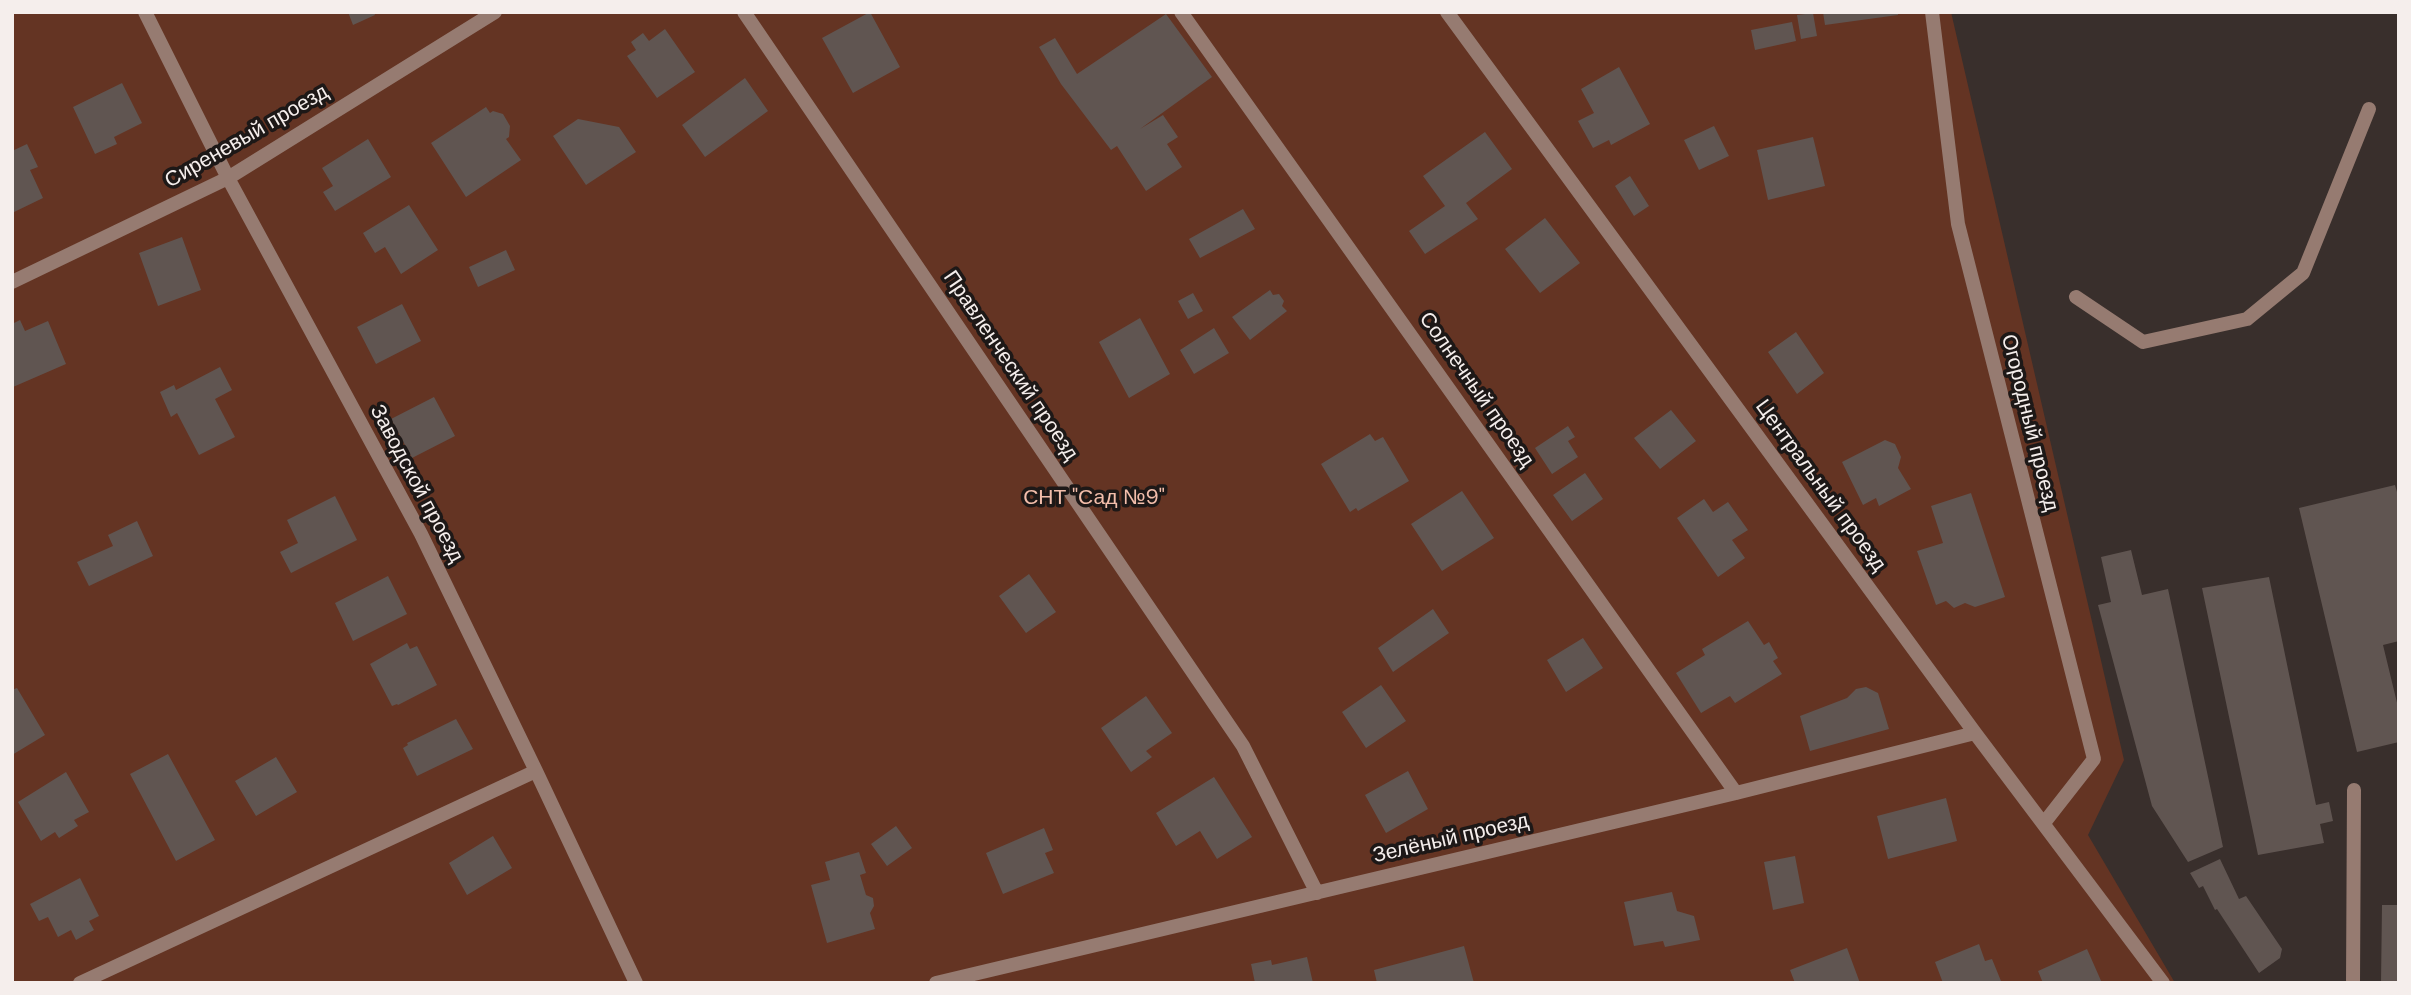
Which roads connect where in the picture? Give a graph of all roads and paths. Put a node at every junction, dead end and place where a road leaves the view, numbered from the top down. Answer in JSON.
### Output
{"nodes":[{"id":1,"x":145,"y":12,"type":"edge"},
{"id":2,"x":495,"y":12,"type":"edge"},
{"id":3,"x":744,"y":12,"type":"edge"},
{"id":4,"x":1181,"y":12,"type":"edge"},
{"id":5,"x":1447,"y":12,"type":"edge"},
{"id":6,"x":1932,"y":12,"type":"edge"},
{"id":7,"x":2369,"y":109,"type":"dead end"},
{"id":8,"x":228,"y":178,"type":"junction"},
{"id":9,"x":12,"y":282,"type":"edge"},
{"id":10,"x":2077,"y":297,"type":"dead end"},
{"id":11,"x":1975,"y":733,"type":"junction"},
{"id":12,"x":536,"y":771,"type":"junction"},
{"id":13,"x":2354,"y":790,"type":"dead end"},
{"id":14,"x":1736,"y":793,"type":"junction"},
{"id":15,"x":2044,"y":824,"type":"junction"},
{"id":16,"x":1317,"y":893,"type":"junction"},
{"id":17,"x":80,"y":983,"type":"edge"},
{"id":18,"x":636,"y":983,"type":"edge"},
{"id":19,"x":936,"y":983,"type":"edge"},
{"id":20,"x":2163,"y":983,"type":"edge"},
{"id":21,"x":2353,"y":983,"type":"edge"}],
"edges":[{"from":1,"to":8,"type":"street","name":"Заводской проезд"},
{"from":2,"to":8,"type":"street","name":"Сиреневый проезд"},
{"from":3,"to":16,"type":"street","name":"Правленческий проезд"},
{"from":4,"to":14,"type":"street","name":"Солнечный проезд"},
{"from":5,"to":11,"type":"street","name":"Центральный проезд"},
{"from":6,"to":15,"type":"street","name":"Огородный проезд"},
{"from":7,"to":10,"type":"street"},
{"from":8,"to":9,"type":"street","name":"Сиреневый проезд"},
{"from":8,"to":12,"type":"street","name":"Заводской проезд"},
{"from":11,"to":14,"type":"street","name":"Зелёный проезд"},
{"from":11,"to":15,"type":"street","name":"Центральный проезд"},
{"from":12,"to":17,"type":"street"},
{"from":12,"to":18,"type":"street","name":"Заводской проезд"},
{"from":13,"to":21,"type":"street"},
{"from":14,"to":16,"type":"street","name":"Зелёный проезд"},
{"from":15,"to":20,"type":"street","name":"Центральный проезд"},
{"from":16,"to":19,"type":"street","name":"Зелёный проезд"}]}
